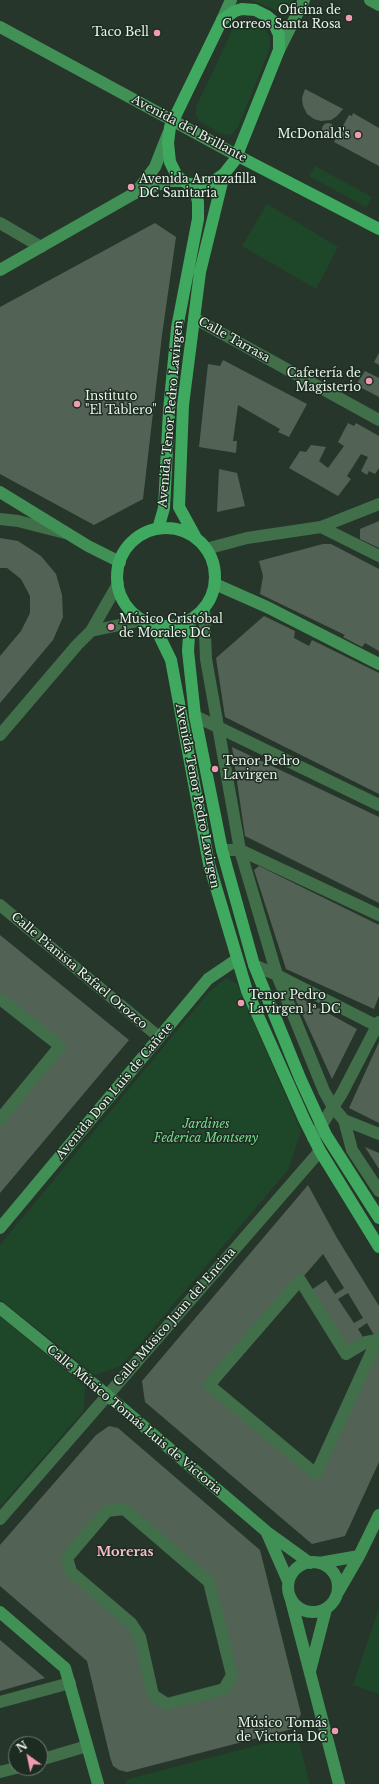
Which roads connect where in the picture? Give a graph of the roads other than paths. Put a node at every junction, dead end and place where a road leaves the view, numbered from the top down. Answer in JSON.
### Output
{"nodes":[{"id":1,"x":231,"y":0,"type":"edge"},
{"id":2,"x":304,"y":0,"type":"edge"},
{"id":3,"x":370,"y":0,"type":"edge"},
{"id":4,"x":379,"y":5,"type":"edge"},
{"id":5,"x":222,"y":20,"type":"junction"},
{"id":6,"x":0,"y":27,"type":"edge"},
{"id":7,"x":279,"y":50,"type":"junction"},
{"id":8,"x":171,"y":124,"type":"junction"},
{"id":9,"x":238,"y":156,"type":"junction"},
{"id":10,"x":224,"y":174,"type":"junction"},
{"id":11,"x":185,"y":182,"type":"junction"},
{"id":12,"x":135,"y":193,"type":"junction"},
{"id":13,"x":0,"y":224,"type":"edge"},
{"id":14,"x":379,"y":229,"type":"edge"},
{"id":15,"x":41,"y":247,"type":"junction"},
{"id":16,"x":0,"y":270,"type":"edge"},
{"id":17,"x":194,"y":318,"type":"junction"},
{"id":18,"x":379,"y":420,"type":"edge"},
{"id":19,"x":0,"y":492,"type":"edge"},
{"id":20,"x":379,"y":504,"type":"edge"},
{"id":21,"x":0,"y":519,"type":"edge"},
{"id":22,"x":321,"y":527,"type":"junction"},
{"id":23,"x":158,"y":529,"type":"junction"},
{"id":24,"x":69,"y":534,"type":"junction"},
{"id":25,"x":196,"y":538,"type":"junction"},
{"id":26,"x":206,"y":549,"type":"junction"},
{"id":27,"x":379,"y":556,"type":"edge"},
{"id":28,"x":120,"y":562,"type":"junction"},
{"id":29,"x":118,"y":584,"type":"junction"},
{"id":30,"x":215,"y":584,"type":"junction"},
{"id":31,"x":204,"y":609,"type":"junction"},
{"id":32,"x":190,"y":620,"type":"junction"},
{"id":33,"x":148,"y":623,"type":"junction"},
{"id":34,"x":91,"y":631,"type":"junction"},
{"id":35,"x":379,"y":664,"type":"edge"},
{"id":36,"x":195,"y":716,"type":"junction"},
{"id":37,"x":219,"y":727,"type":"junction"},
{"id":38,"x":0,"y":735,"type":"edge"},
{"id":39,"x":379,"y":805,"type":"edge"},
{"id":40,"x":222,"y":850,"type":"junction"},
{"id":41,"x":240,"y":850,"type":"junction"},
{"id":42,"x":0,"y":905,"type":"edge"},
{"id":43,"x":379,"y":915,"type":"edge"},
{"id":44,"x":236,"y":960,"type":"junction"},
{"id":45,"x":254,"y":965,"type":"junction"},
{"id":46,"x":277,"y":975,"type":"junction"},
{"id":47,"x":0,"y":999,"type":"edge"},
{"id":48,"x":378,"y":1025,"type":"edge"},
{"id":49,"x":159,"y":1037,"type":"junction"},
{"id":50,"x":333,"y":1107,"type":"junction"},
{"id":51,"x":0,"y":1119,"type":"edge"},
{"id":52,"x":344,"y":1120,"type":"junction"},
{"id":53,"x":321,"y":1125,"type":"junction"},
{"id":54,"x":379,"y":1134,"type":"edge"},
{"id":55,"x":313,"y":1138,"type":"junction"},
{"id":56,"x":320,"y":1151,"type":"junction"},
{"id":57,"x":379,"y":1190,"type":"edge"},
{"id":58,"x":379,"y":1218,"type":"edge"},
{"id":59,"x":0,"y":1228,"type":"edge"},
{"id":60,"x":379,"y":1247,"type":"edge"},
{"id":61,"x":0,"y":1308,"type":"edge"},
{"id":62,"x":107,"y":1395,"type":"junction"},
{"id":63,"x":316,"y":1474,"type":"joint"},
{"id":64,"x":379,"y":1515,"type":"edge"},
{"id":65,"x":0,"y":1519,"type":"edge"},
{"id":66,"x":266,"y":1532,"type":"junction"},
{"id":67,"x":359,"y":1556,"type":"junction"},
{"id":68,"x":314,"y":1563,"type":"junction"},
{"id":69,"x":288,"y":1581,"type":"junction"},
{"id":70,"x":337,"y":1594,"type":"junction"},
{"id":71,"x":291,"y":1600,"type":"junction"},
{"id":72,"x":326,"y":1609,"type":"junction"},
{"id":73,"x":0,"y":1612,"type":"edge"},
{"id":74,"x":310,"y":1672,"type":"junction"},
{"id":75,"x":70,"y":1683,"type":"junction"},
{"id":76,"x":0,"y":1702,"type":"edge"},
{"id":77,"x":167,"y":1704,"type":"joint"},
{"id":78,"x":87,"y":1746,"type":"junction"},
{"id":79,"x":48,"y":1758,"type":"edge"},
{"id":80,"x":98,"y":1784,"type":"edge"},
{"id":81,"x":339,"y":1784,"type":"edge"}],
"edges":[{"from":1,"to":5,"type":"main road"},
{"from":2,"to":7,"type":"main road"},
{"from":3,"to":4,"type":"main road"},
{"from":5,"to":7,"type":"main road"},
{"from":5,"to":8,"type":"main road"},
{"from":6,"to":8,"type":"main road","name":"Avenida del Brillante"},
{"from":7,"to":9,"type":"main road"},
{"from":8,"to":9,"type":"main road","name":"Avenida del Brillante"},
{"from":8,"to":11,"type":"main road","name":"Avenida Tenor Pedro Lavirgen"},
{"from":8,"to":12,"type":"main road"},
{"from":9,"to":10,"type":"main road"},
{"from":9,"to":14,"type":"main road","name":"Avenida del Brillante"},
{"from":10,"to":11,"type":"main road"},
{"from":10,"to":17,"type":"main road","name":"Avenida Tenor Pedro Lavirgen"},
{"from":11,"to":12,"type":"main road"},
{"from":11,"to":23,"type":"main road","name":"Avenida Tenor Pedro Lavirgen"},
{"from":12,"to":15,"type":"main road"},
{"from":13,"to":15,"type":"street"},
{"from":15,"to":16,"type":"main road"},
{"from":17,"to":18,"type":"street","name":"Calle Tarrasa"},
{"from":17,"to":25,"type":"main road","name":"Avenida Tenor Pedro Lavirgen"},
{"from":19,"to":24,"type":"main road"},
{"from":20,"to":22,"type":"street"},
{"from":21,"to":24,"type":"street"},
{"from":22,"to":26,"type":"street"},
{"from":22,"to":27,"type":"street"},
{"from":23,"to":25,"type":"main road"},
{"from":23,"to":28,"type":"main road"},
{"from":24,"to":28,"type":"main road"},
{"from":25,"to":26,"type":"main road"},
{"from":26,"to":30,"type":"main road"},
{"from":28,"to":29,"type":"main road"},
{"from":29,"to":33,"type":"main road"},
{"from":29,"to":34,"type":"street"},
{"from":30,"to":31,"type":"main road"},
{"from":30,"to":35,"type":"main road"},
{"from":31,"to":32,"type":"main road"},
{"from":31,"to":37,"type":"street"},
{"from":32,"to":33,"type":"main road"},
{"from":32,"to":36,"type":"main road","name":"Avenida Tenor Pedro Lavirgen"},
{"from":33,"to":34,"type":"street"},
{"from":33,"to":44,"type":"main road","name":"Avenida Tenor Pedro Lavirgen"},
{"from":34,"to":38,"type":"street"},
{"from":36,"to":37,"type":"street"},
{"from":36,"to":40,"type":"main road","name":"Avenida Tenor Pedro Lavirgen"},
{"from":37,"to":39,"type":"street"},
{"from":37,"to":41,"type":"street"},
{"from":40,"to":41,"type":"street"},
{"from":40,"to":45,"type":"main road","name":"Avenida Tenor Pedro Lavirgen"},
{"from":41,"to":43,"type":"street"},
{"from":41,"to":46,"type":"street"},
{"from":42,"to":49,"type":"street","name":"Calle Pianista Rafael Orozco"},
{"from":44,"to":49,"type":"main road","name":"Avenida Don Luis de Cañete"},
{"from":44,"to":55,"type":"main road","name":"Avenida Tenor Pedro Lavirgen"},
{"from":45,"to":46,"type":"street"},
{"from":45,"to":53,"type":"main road","name":"Avenida Tenor Pedro Lavirgen"},
{"from":46,"to":48,"type":"street"},
{"from":46,"to":50,"type":"street"},
{"from":47,"to":51,"type":"street"},
{"from":48,"to":50,"type":"street"},
{"from":49,"to":59,"type":"main road","name":"Avenida Don Luis de Cañete"},
{"from":50,"to":52,"type":"street"},
{"from":50,"to":53,"type":"street"},
{"from":52,"to":54,"type":"street"},
{"from":52,"to":57,"type":"street"},
{"from":53,"to":55,"type":"street"},
{"from":53,"to":58,"type":"main road","name":"Avenida Tenor Pedro Lavirgen"},
{"from":55,"to":56,"type":"main road","name":"Avenida Tenor Pedro Lavirgen"},
{"from":56,"to":60,"type":"main road","name":"Avenida Tenor Pedro Lavirgen"},
{"from":56,"to":62,"type":"street","name":"Calle Músico Juan del Encina"},
{"from":61,"to":62,"type":"main road","name":"Calle Músico Tomás Luis de Victoria"},
{"from":62,"to":65,"type":"street","name":"Calle Músico Juan del Encina"},
{"from":62,"to":66,"type":"main road","name":"Calle Músico Tomás Luis de Victoria"},
{"from":63,"to":63,"type":"street"},
{"from":64,"to":67,"type":"main road"},
{"from":66,"to":68,"type":"main road","name":"Calle Músico Tomás Luis de Victoria"},
{"from":66,"to":69,"type":"main road","name":"Calle Músico Tomás Luis de Victoria"},
{"from":67,"to":68,"type":"main road"},
{"from":67,"to":70,"type":"main road"},
{"from":68,"to":69,"type":"main road"},
{"from":68,"to":70,"type":"main road"},
{"from":69,"to":71,"type":"main road"},
{"from":70,"to":72,"type":"main road"},
{"from":71,"to":72,"type":"main road"},
{"from":71,"to":74,"type":"main road"},
{"from":72,"to":74,"type":"main road"},
{"from":73,"to":75,"type":"main road"},
{"from":74,"to":81,"type":"main road"},
{"from":75,"to":76,"type":"street"},
{"from":75,"to":78,"type":"main road"},
{"from":77,"to":77,"type":"street"},
{"from":78,"to":79,"type":"street"},
{"from":78,"to":80,"type":"main road"}]}
